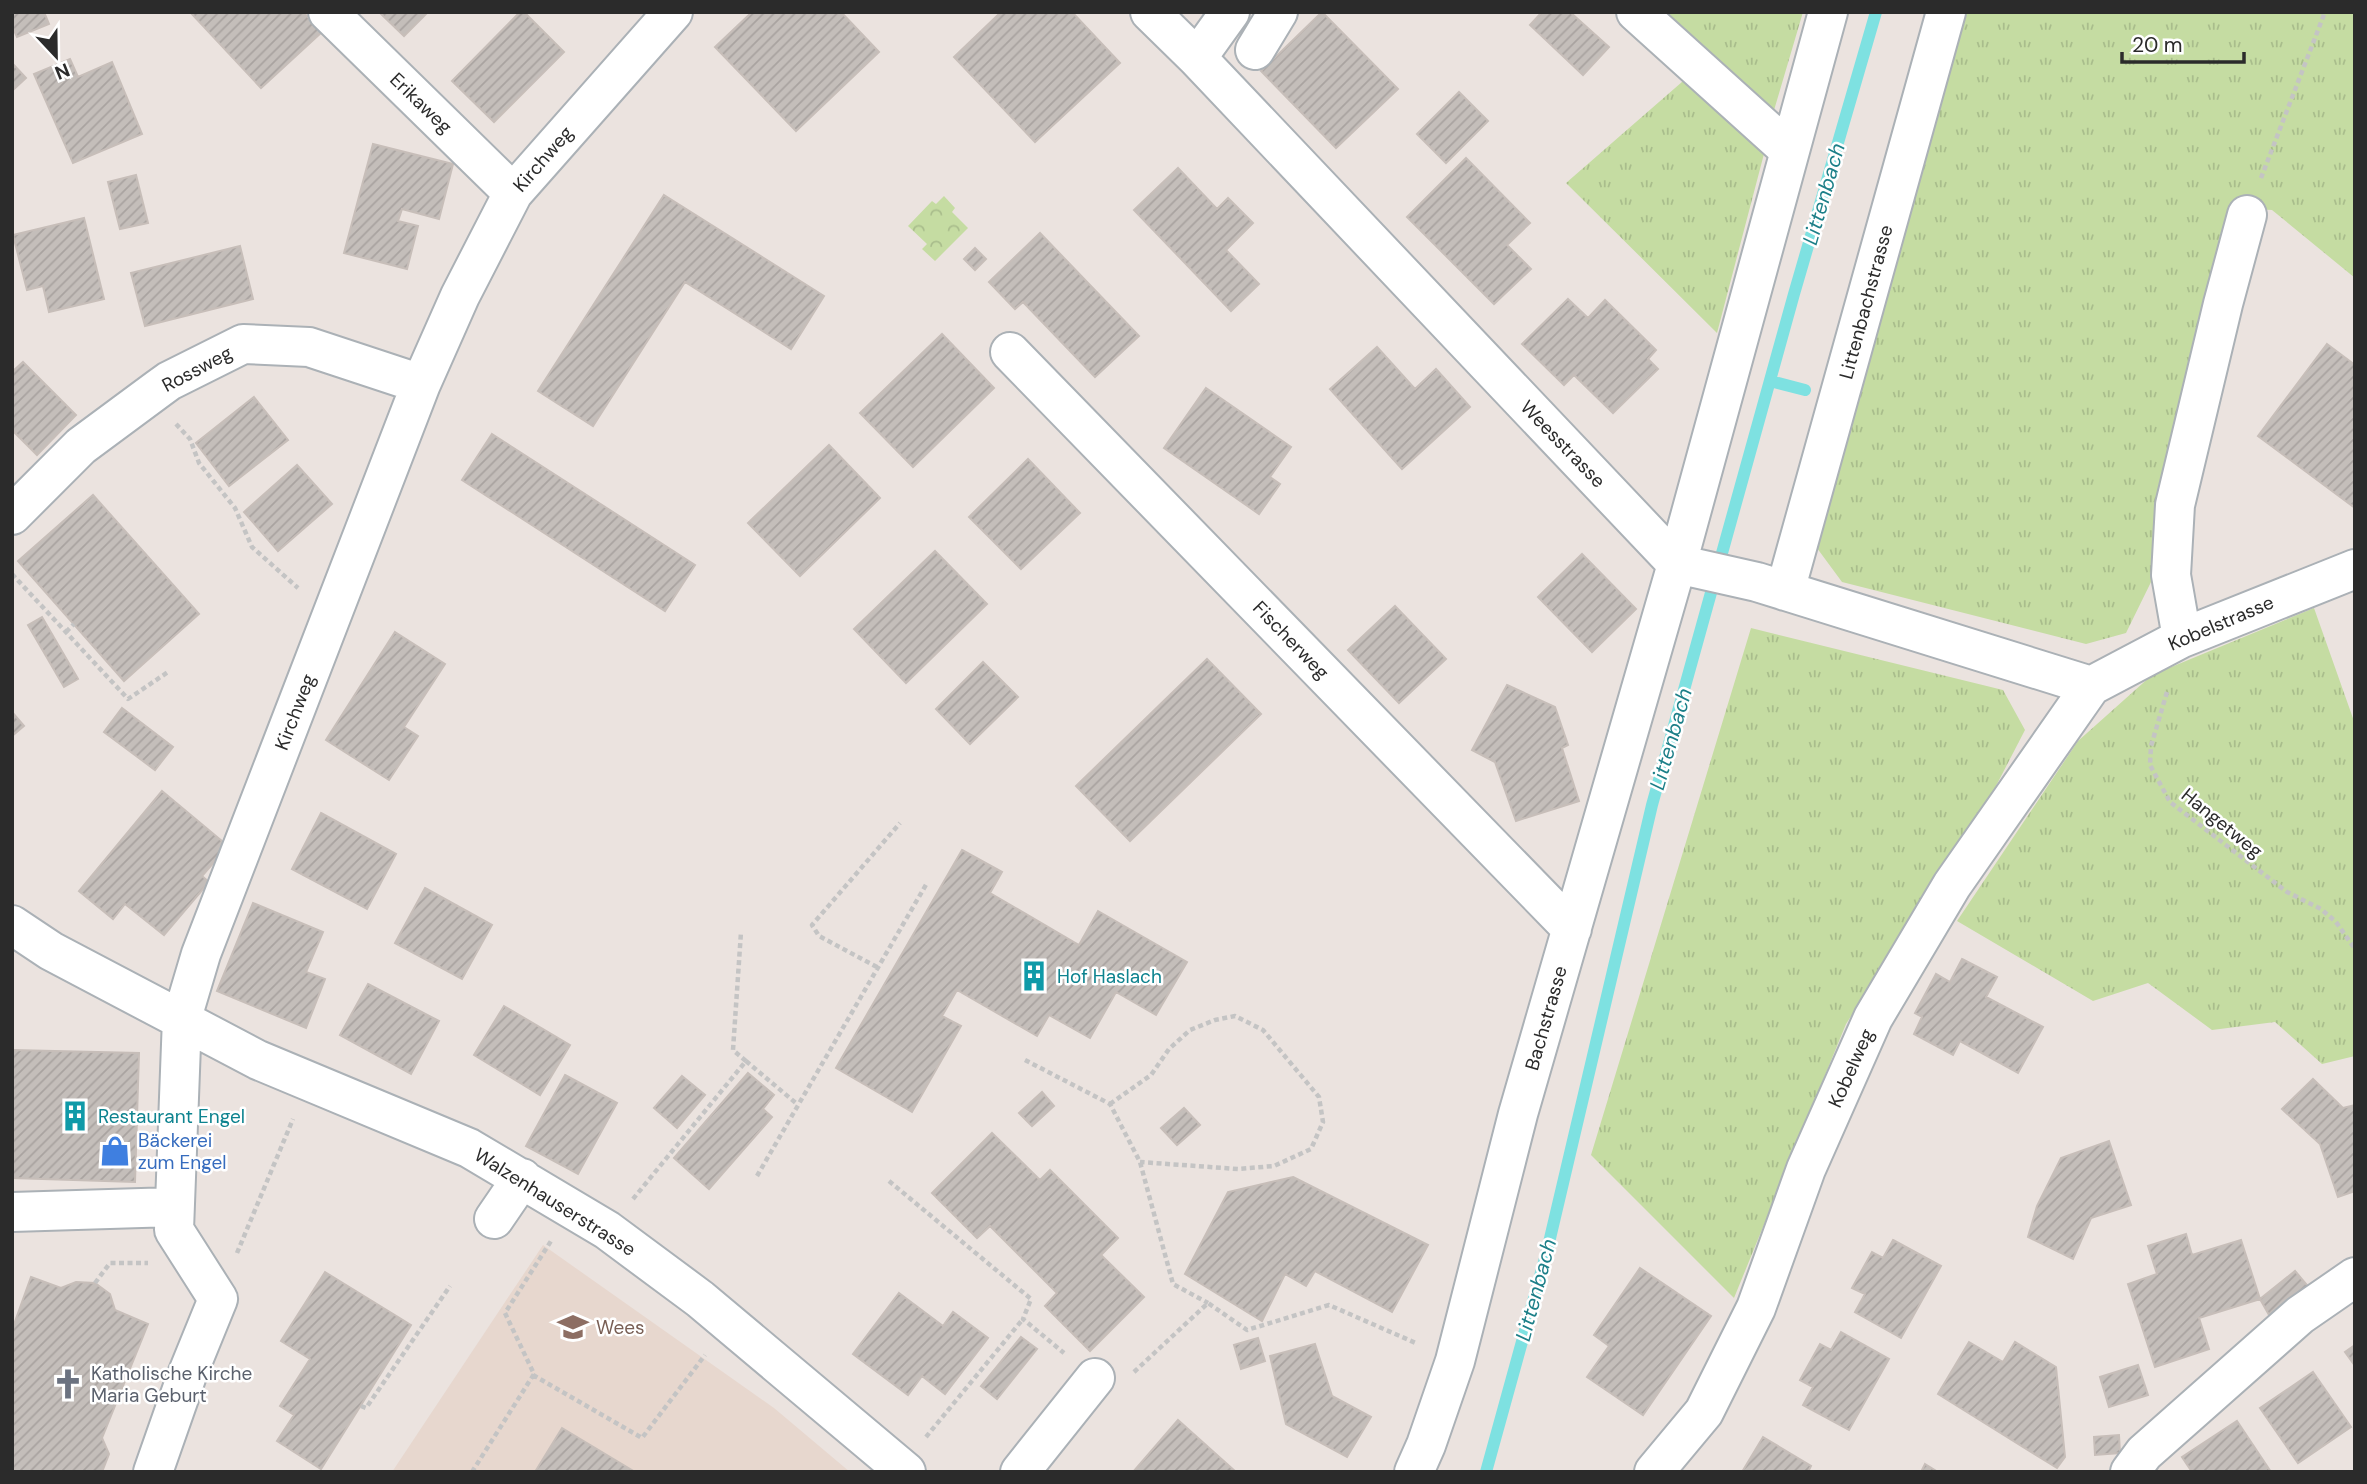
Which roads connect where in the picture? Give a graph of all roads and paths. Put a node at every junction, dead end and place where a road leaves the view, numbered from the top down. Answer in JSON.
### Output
{"nodes":[{"id":1,"x":328,"y":12,"type":"edge"},
{"id":2,"x":673,"y":12,"type":"edge"},
{"id":3,"x":1150,"y":12,"type":"edge"},
{"id":4,"x":1230,"y":12,"type":"edge"},
{"id":5,"x":1278,"y":12,"type":"edge"},
{"id":6,"x":1636,"y":12,"type":"edge"},
{"id":7,"x":1828,"y":12,"type":"edge"},
{"id":8,"x":1946,"y":12,"type":"edge"},
{"id":9,"x":2325,"y":12,"type":"edge"},
{"id":10,"x":1255,"y":50,"type":"dead end"},
{"id":11,"x":1197,"y":58,"type":"junction"},
{"id":12,"x":1790,"y":151,"type":"junction"},
{"id":13,"x":513,"y":193,"type":"junction"},
{"id":14,"x":2246,"y":215,"type":"joint"},
{"id":15,"x":1010,"y":352,"type":"dead end"},
{"id":16,"x":421,"y":384,"type":"junction"},
{"id":17,"x":158,"y":389,"type":"junction"},
{"id":18,"x":12,"y":514,"type":"edge"},
{"id":19,"x":1685,"y":566,"type":"junction"},
{"id":20,"x":2355,"y":569,"type":"edge"},
{"id":21,"x":12,"y":574,"type":"edge"},
{"id":22,"x":1772,"y":586,"type":"junction"},
{"id":23,"x":331,"y":616,"type":"junction"},
{"id":24,"x":74,"y":624,"type":"dead end"},
{"id":25,"x":66,"y":632,"type":"junction"},
{"id":26,"x":2182,"y":638,"type":"junction"},
{"id":27,"x":167,"y":672,"type":"dead end"},
{"id":28,"x":2091,"y":685,"type":"junction"},
{"id":29,"x":900,"y":823,"type":"dead end"},
{"id":30,"x":927,"y":883,"type":"dead end"},
{"id":31,"x":12,"y":925,"type":"edge"},
{"id":32,"x":1572,"y":929,"type":"junction"},
{"id":33,"x":741,"y":932,"type":"dead end"},
{"id":34,"x":2355,"y":949,"type":"edge"},
{"id":35,"x":877,"y":967,"type":"junction"},
{"id":36,"x":181,"y":1018,"type":"junction"},
{"id":37,"x":1025,"y":1060,"type":"dead end"},
{"id":38,"x":746,"y":1061,"type":"junction"},
{"id":39,"x":797,"y":1104,"type":"junction"},
{"id":40,"x":1110,"y":1104,"type":"junction"},
{"id":41,"x":295,"y":1115,"type":"dead end"},
{"id":42,"x":1140,"y":1162,"type":"junction"},
{"id":43,"x":757,"y":1176,"type":"dead end"},
{"id":44,"x":522,"y":1178,"type":"junction"},
{"id":45,"x":889,"y":1181,"type":"dead end"},
{"id":46,"x":628,"y":1206,"type":"dead end"},
{"id":47,"x":174,"y":1207,"type":"junction"},
{"id":48,"x":12,"y":1212,"type":"edge"},
{"id":49,"x":494,"y":1219,"type":"dead end"},
{"id":50,"x":553,"y":1239,"type":"dead end"},
{"id":51,"x":195,"y":1263,"type":"junction"},
{"id":52,"x":2355,"y":1276,"type":"edge"},
{"id":53,"x":95,"y":1283,"type":"dead end"},
{"id":54,"x":450,"y":1286,"type":"dead end"},
{"id":55,"x":216,"y":1302,"type":"junction"},
{"id":56,"x":1208,"y":1303,"type":"junction"},
{"id":57,"x":1023,"y":1319,"type":"junction"},
{"id":58,"x":713,"y":1345,"type":"dead end"},
{"id":59,"x":1455,"y":1361,"type":"junction"},
{"id":60,"x":533,"y":1375,"type":"junction"},
{"id":61,"x":1095,"y":1378,"type":"junction"},
{"id":62,"x":361,"y":1406,"type":"dead end"},
{"id":63,"x":924,"y":1439,"type":"dead end"},
{"id":64,"x":153,"y":1472,"type":"edge"},
{"id":65,"x":472,"y":1472,"type":"edge"},
{"id":66,"x":906,"y":1472,"type":"edge"},
{"id":67,"x":1020,"y":1472,"type":"edge"},
{"id":68,"x":1413,"y":1472,"type":"edge"},
{"id":69,"x":1654,"y":1472,"type":"edge"},
{"id":70,"x":2130,"y":1472,"type":"edge"}],
"edges":[{"from":1,"to":13,"type":"street","name":"Erikaweg"},
{"from":2,"to":13,"type":"street","name":"Kirchweg"},
{"from":3,"to":11,"type":"street","name":"Weesstrasse"},
{"from":4,"to":11,"type":"street"},
{"from":5,"to":10,"type":"street"},
{"from":6,"to":12,"type":"street"},
{"from":7,"to":12,"type":"street","name":"Bachstrasse"},
{"from":8,"to":22,"type":"street","name":"Littenbachstrasse"},
{"from":9,"to":14,"type":"path"},
{"from":11,"to":19,"type":"street","name":"Weesstrasse"},
{"from":12,"to":19,"type":"street","name":"Bachstrasse"},
{"from":13,"to":16,"type":"street","name":"Kirchweg"},
{"from":14,"to":26,"type":"street"},
{"from":15,"to":32,"type":"street","name":"Fischerweg"},
{"from":16,"to":17,"type":"street","name":"Rossweg"},
{"from":16,"to":23,"type":"street","name":"Kirchweg"},
{"from":17,"to":18,"type":"street","name":"Rossweg"},
{"from":17,"to":23,"type":"path"},
{"from":19,"to":22,"type":"street"},
{"from":19,"to":32,"type":"street","name":"Bachstrasse"},
{"from":20,"to":26,"type":"street","name":"Kobelstrasse"},
{"from":21,"to":25,"type":"path"},
{"from":22,"to":28,"type":"street"},
{"from":23,"to":36,"type":"street","name":"Kirchweg"},
{"from":24,"to":25,"type":"path"},
{"from":25,"to":27,"type":"path"},
{"from":26,"to":28,"type":"street","name":"Kobelstrasse"},
{"from":26,"to":34,"type":"path","name":"Hangetweg"},
{"from":28,"to":69,"type":"street","name":"Kobelweg"},
{"from":29,"to":35,"type":"path"},
{"from":30,"to":35,"type":"path"},
{"from":31,"to":36,"type":"street","name":"Walzenhauserstrasse"},
{"from":32,"to":59,"type":"street","name":"Bachstrasse"},
{"from":33,"to":38,"type":"path"},
{"from":35,"to":39,"type":"path"},
{"from":36,"to":44,"type":"street","name":"Walzenhauserstrasse"},
{"from":36,"to":47,"type":"street","name":"Kirchweg"},
{"from":37,"to":40,"type":"path"},
{"from":38,"to":39,"type":"path"},
{"from":38,"to":46,"type":"path"},
{"from":39,"to":43,"type":"path"},
{"from":40,"to":42,"type":"path"},
{"from":40,"to":42,"type":"path"},
{"from":41,"to":55,"type":"path"},
{"from":42,"to":56,"type":"path"},
{"from":44,"to":49,"type":"street"},
{"from":44,"to":66,"type":"street","name":"Walzenhauserstrasse"},
{"from":45,"to":57,"type":"path"},
{"from":47,"to":48,"type":"street"},
{"from":47,"to":51,"type":"street","name":"Kirchweg"},
{"from":50,"to":60,"type":"path"},
{"from":51,"to":53,"type":"path"},
{"from":51,"to":55,"type":"street","name":"Kirchweg"},
{"from":52,"to":70,"type":"street"},
{"from":54,"to":62,"type":"path"},
{"from":55,"to":64,"type":"street"},
{"from":56,"to":59,"type":"path"},
{"from":56,"to":61,"type":"path"},
{"from":57,"to":61,"type":"path"},
{"from":57,"to":63,"type":"path"},
{"from":58,"to":60,"type":"path"},
{"from":59,"to":68,"type":"street","name":"Bachstrasse"},
{"from":60,"to":65,"type":"path"},
{"from":61,"to":67,"type":"street"}]}
